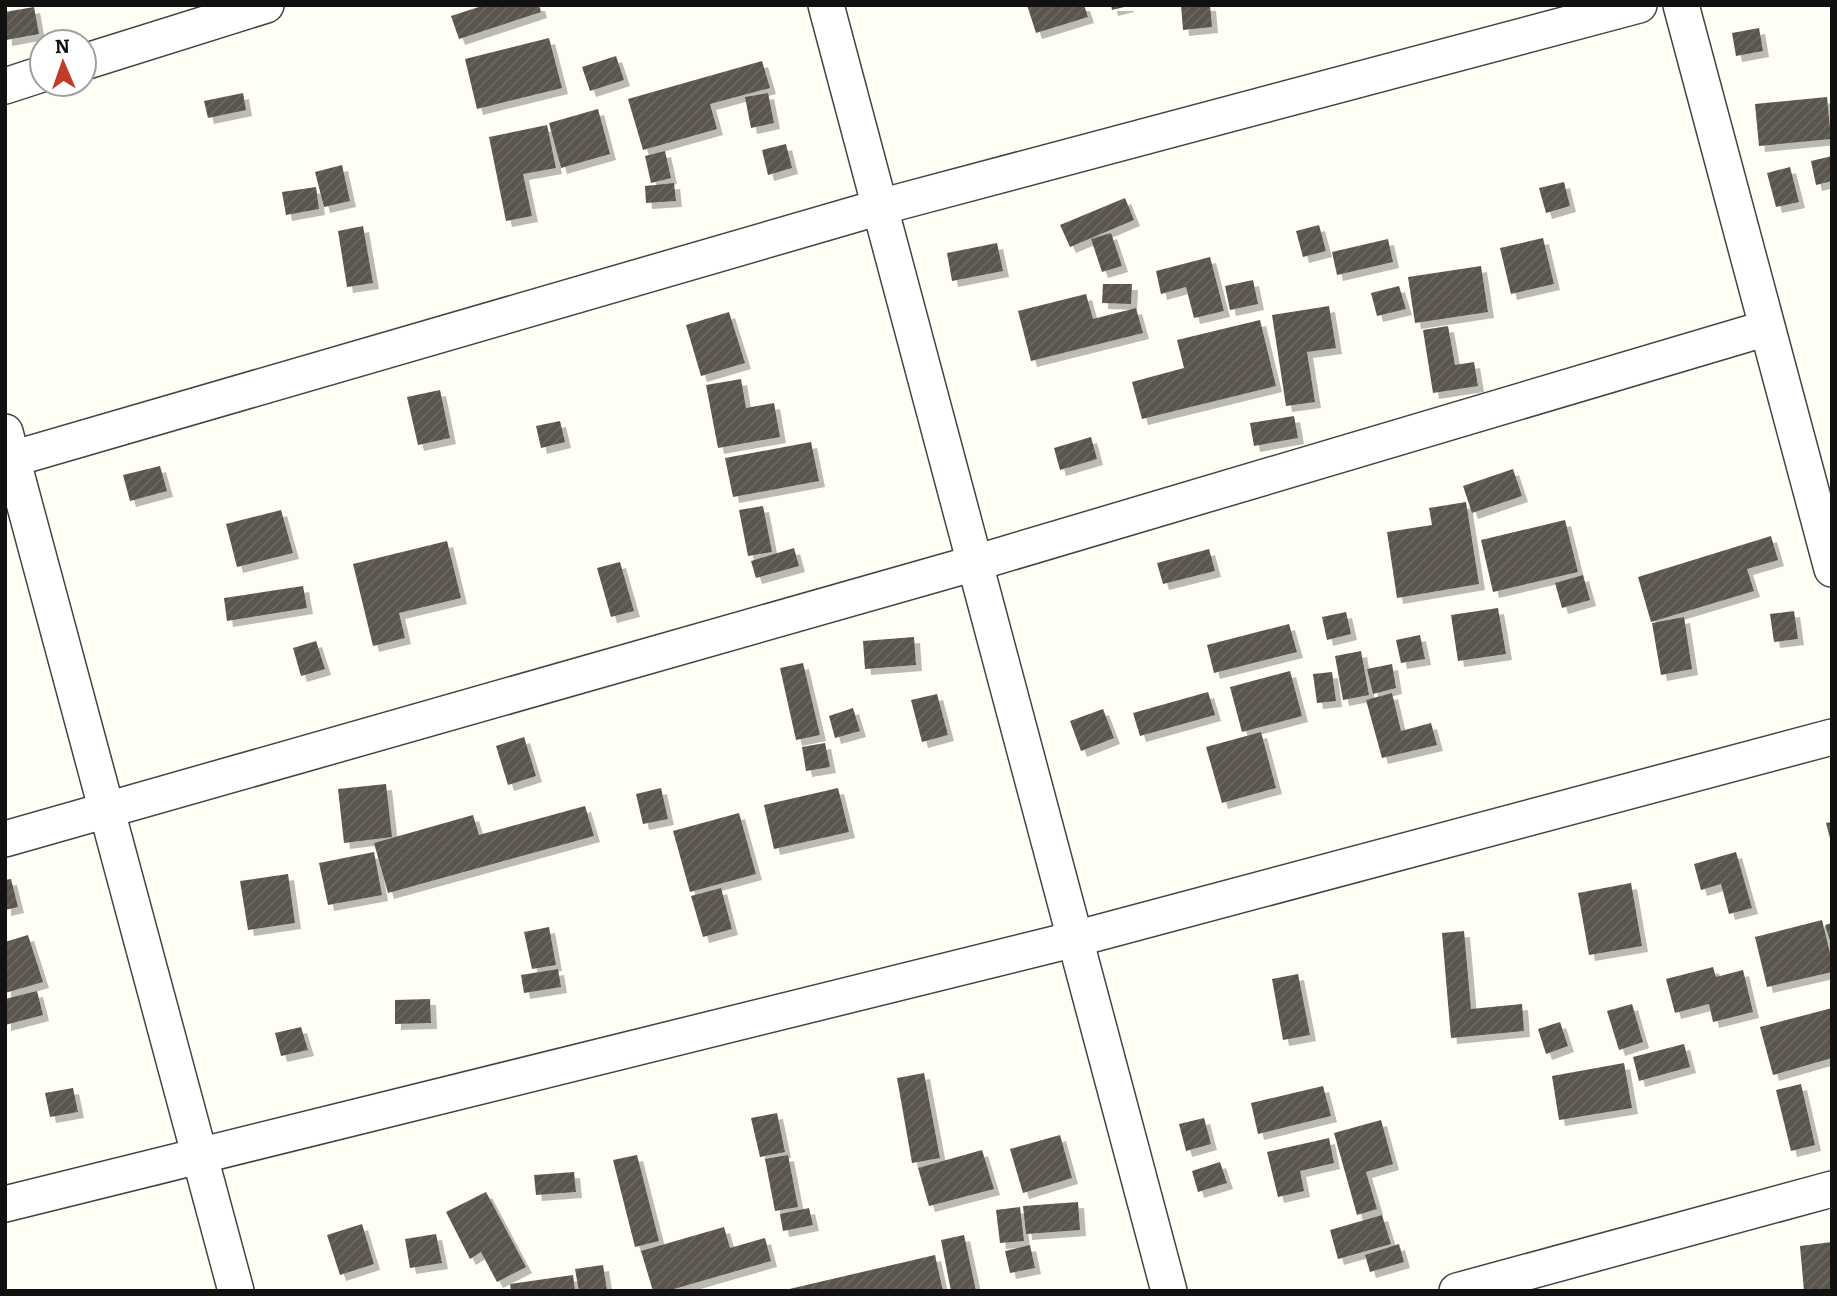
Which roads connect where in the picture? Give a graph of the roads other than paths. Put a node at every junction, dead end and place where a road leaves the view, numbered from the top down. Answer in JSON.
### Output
{"nodes":[{"id":1,"x":267,"y":5,"type":"edge"},
{"id":2,"x":826,"y":5,"type":"edge"},
{"id":3,"x":1639,"y":5,"type":"edge"},
{"id":4,"x":1681,"y":5,"type":"edge"},
{"id":5,"x":98,"y":57,"type":"edge"},
{"id":6,"x":28,"y":79,"type":"edge"},
{"id":7,"x":5,"y":86,"type":"edge"},
{"id":8,"x":880,"y":207,"type":"junction"},
{"id":9,"x":1767,"y":328,"type":"junction"},
{"id":10,"x":8,"y":451,"type":"edge"},
{"id":11,"x":975,"y":563,"type":"junction"},
{"id":12,"x":1832,"y":569,"type":"edge"},
{"id":13,"x":1832,"y":737,"type":"edge"},
{"id":14,"x":107,"y":810,"type":"junction"},
{"id":15,"x":5,"y":839,"type":"edge"},
{"id":16,"x":1075,"y":939,"type":"junction"},
{"id":17,"x":200,"y":1157,"type":"junction"},
{"id":18,"x":1832,"y":1189,"type":"edge"},
{"id":19,"x":5,"y":1205,"type":"edge"},
{"id":20,"x":236,"y":1291,"type":"edge"},
{"id":21,"x":1169,"y":1291,"type":"edge"},
{"id":22,"x":1457,"y":1291,"type":"edge"}],
"edges":[{"from":1,"to":5,"type":"street"},
{"from":2,"to":8,"type":"street"},
{"from":3,"to":8,"type":"street"},
{"from":4,"to":9,"type":"street"},
{"from":6,"to":7,"type":"street"},
{"from":8,"to":10,"type":"street"},
{"from":8,"to":11,"type":"street"},
{"from":9,"to":11,"type":"street"},
{"from":9,"to":12,"type":"street"},
{"from":10,"to":14,"type":"street"},
{"from":11,"to":14,"type":"street"},
{"from":11,"to":16,"type":"street"},
{"from":13,"to":16,"type":"street"},
{"from":14,"to":15,"type":"street"},
{"from":14,"to":17,"type":"street"},
{"from":16,"to":17,"type":"street"},
{"from":16,"to":21,"type":"street"},
{"from":17,"to":19,"type":"street"},
{"from":17,"to":20,"type":"street"},
{"from":18,"to":22,"type":"street"}]}
